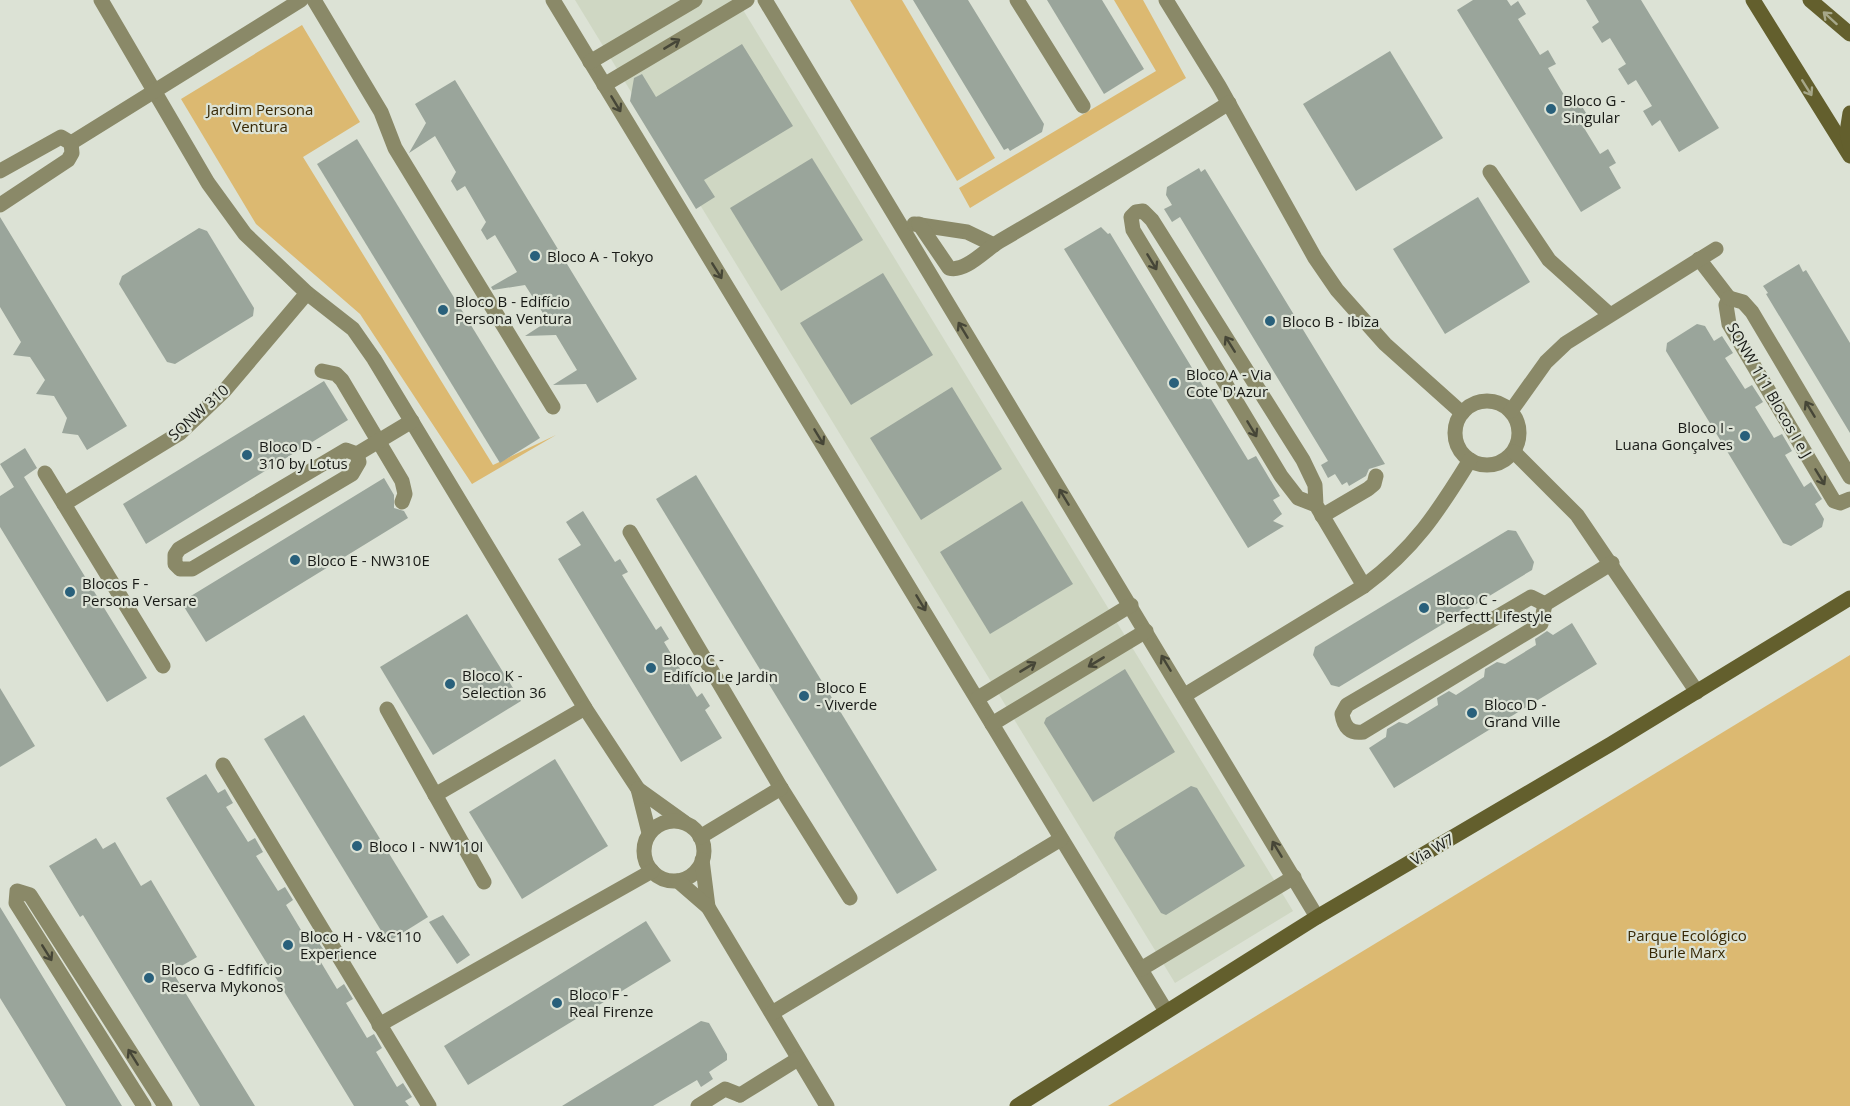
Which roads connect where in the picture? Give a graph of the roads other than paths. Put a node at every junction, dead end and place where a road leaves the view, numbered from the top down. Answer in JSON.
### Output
{"nodes":[{"id":1,"x":101,"y":0,"type":"edge"},
{"id":2,"x":301,"y":0,"type":"edge"},
{"id":3,"x":314,"y":0,"type":"edge"},
{"id":4,"x":553,"y":0,"type":"edge"},
{"id":5,"x":695,"y":0,"type":"edge"},
{"id":6,"x":747,"y":0,"type":"edge"},
{"id":7,"x":765,"y":0,"type":"edge"},
{"id":8,"x":1017,"y":0,"type":"edge"},
{"id":9,"x":1166,"y":0,"type":"edge"},
{"id":10,"x":1753,"y":0,"type":"edge"},
{"id":11,"x":1810,"y":0,"type":"edge"},
{"id":12,"x":1850,"y":34,"type":"edge"},
{"id":13,"x":590,"y":62,"type":"junction"},
{"id":14,"x":604,"y":85,"type":"junction"},
{"id":15,"x":156,"y":92,"type":"junction"},
{"id":16,"x":1229,"y":103,"type":"junction"},
{"id":17,"x":1083,"y":106,"type":"dead end"},
{"id":18,"x":1850,"y":113,"type":"edge"},
{"id":19,"x":71,"y":143,"type":"junction"},
{"id":20,"x":1850,"y":146,"type":"edge"},
{"id":21,"x":1850,"y":156,"type":"edge"},
{"id":22,"x":0,"y":171,"type":"edge"},
{"id":23,"x":1490,"y":172,"type":"dead end"},
{"id":24,"x":0,"y":205,"type":"edge"},
{"id":25,"x":899,"y":224,"type":"junction"},
{"id":26,"x":919,"y":224,"type":"junction"},
{"id":27,"x":994,"y":244,"type":"junction"},
{"id":28,"x":1716,"y":249,"type":"dead end"},
{"id":29,"x":1699,"y":259,"type":"junction"},
{"id":30,"x":307,"y":293,"type":"junction"},
{"id":31,"x":1729,"y":298,"type":"junction"},
{"id":32,"x":1609,"y":314,"type":"junction"},
{"id":33,"x":322,"y":371,"type":"dead end"},
{"id":34,"x":553,"y":407,"type":"dead end"},
{"id":35,"x":1511,"y":411,"type":"junction"},
{"id":36,"x":1462,"y":413,"type":"junction"},
{"id":37,"x":412,"y":421,"type":"junction"},
{"id":38,"x":379,"y":441,"type":"junction"},
{"id":39,"x":1514,"y":452,"type":"junction"},
{"id":40,"x":357,"y":454,"type":"junction"},
{"id":41,"x":1470,"y":460,"type":"junction"},
{"id":42,"x":45,"y":473,"type":"dead end"},
{"id":43,"x":1376,"y":476,"type":"dead end"},
{"id":44,"x":1850,"y":477,"type":"edge"},
{"id":45,"x":1850,"y":499,"type":"edge"},
{"id":46,"x":402,"y":502,"type":"dead end"},
{"id":47,"x":64,"y":504,"type":"junction"},
{"id":48,"x":1319,"y":510,"type":"junction"},
{"id":49,"x":630,"y":532,"type":"dead end"},
{"id":50,"x":1612,"y":563,"type":"junction"},
{"id":51,"x":1364,"y":586,"type":"junction"},
{"id":52,"x":1850,"y":598,"type":"edge"},
{"id":53,"x":1545,"y":604,"type":"junction"},
{"id":54,"x":1131,"y":605,"type":"junction"},
{"id":55,"x":1146,"y":632,"type":"junction"},
{"id":56,"x":163,"y":666,"type":"dead end"},
{"id":57,"x":1696,"y":692,"type":"junction"},
{"id":58,"x":1185,"y":695,"type":"junction"},
{"id":59,"x":978,"y":698,"type":"junction"},
{"id":60,"x":585,"y":708,"type":"junction"},
{"id":61,"x":387,"y":709,"type":"dead end"},
{"id":62,"x":992,"y":724,"type":"junction"},
{"id":63,"x":223,"y":765,"type":"dead end"},
{"id":64,"x":782,"y":788,"type":"junction"},
{"id":65,"x":638,"y":789,"type":"junction"},
{"id":66,"x":435,"y":795,"type":"junction"},
{"id":67,"x":685,"y":823,"type":"junction"},
{"id":68,"x":649,"y":833,"type":"junction"},
{"id":69,"x":700,"y":837,"type":"junction"},
{"id":70,"x":1061,"y":839,"type":"junction"},
{"id":71,"x":702,"y":860,"type":"junction"},
{"id":72,"x":652,"y":871,"type":"junction"},
{"id":73,"x":1294,"y":878,"type":"junction"},
{"id":74,"x":678,"y":881,"type":"junction"},
{"id":75,"x":484,"y":882,"type":"dead end"},
{"id":76,"x":850,"y":898,"type":"dead end"},
{"id":77,"x":708,"y":907,"type":"junction"},
{"id":78,"x":1317,"y":917,"type":"junction"},
{"id":79,"x":1141,"y":969,"type":"junction"},
{"id":80,"x":1166,"y":1011,"type":"junction"},
{"id":81,"x":772,"y":1013,"type":"junction"},
{"id":82,"x":380,"y":1024,"type":"junction"},
{"id":83,"x":798,"y":1059,"type":"junction"},
{"id":84,"x":740,"y":1100,"type":"edge"},
{"id":85,"x":144,"y":1106,"type":"edge"},
{"id":86,"x":165,"y":1106,"type":"edge"},
{"id":87,"x":429,"y":1106,"type":"edge"},
{"id":88,"x":698,"y":1106,"type":"edge"},
{"id":89,"x":827,"y":1106,"type":"edge"},
{"id":90,"x":1017,"y":1106,"type":"edge"}],
"edges":[{"from":1,"to":15,"type":"street"},
{"from":2,"to":15,"type":"street"},
{"from":3,"to":34,"type":"street"},
{"from":4,"to":13,"type":"street"},
{"from":5,"to":13,"type":"street"},
{"from":14,"to":6,"type":"street","one_way":true},
{"from":7,"to":25,"type":"street"},
{"from":8,"to":17,"type":"street"},
{"from":9,"to":16,"type":"street"},
{"from":10,"to":21,"type":"main road","one_way":true},
{"from":12,"to":11,"type":"main road","one_way":true},
{"from":13,"to":14,"type":"street"},
{"from":14,"to":59,"type":"street","one_way":true},
{"from":15,"to":19,"type":"street"},
{"from":15,"to":30,"type":"street"},
{"from":16,"to":27,"type":"street"},
{"from":16,"to":36,"type":"street"},
{"from":18,"to":20,"type":"main road"},
{"from":19,"to":22,"type":"street"},
{"from":19,"to":24,"type":"street"},
{"from":23,"to":32,"type":"street"},
{"from":25,"to":26,"type":"street"},
{"from":54,"to":25,"type":"street","one_way":true},
{"from":26,"to":27,"type":"street"},
{"from":26,"to":27,"type":"street"},
{"from":28,"to":29,"type":"street"},
{"from":29,"to":31,"type":"street"},
{"from":29,"to":32,"type":"street"},
{"from":30,"to":37,"type":"street"},
{"from":30,"to":47,"type":"street","name":"SQNW 310"},
{"from":44,"to":31,"type":"street","name":"SQNW 111 Blocos I e J","one_way":true},
{"from":31,"to":45,"type":"street","name":"SQNW 111 Blocos I e J","one_way":true},
{"from":32,"to":35,"type":"street"},
{"from":33,"to":38,"type":"street"},
{"from":35,"to":36,"type":"street"},
{"from":35,"to":39,"type":"street"},
{"from":36,"to":41,"type":"street"},
{"from":37,"to":38,"type":"street"},
{"from":37,"to":60,"type":"street"},
{"from":38,"to":40,"type":"street"},
{"from":38,"to":46,"type":"street"},
{"from":39,"to":41,"type":"street"},
{"from":39,"to":50,"type":"street"},
{"from":40,"to":40,"type":"street"},
{"from":41,"to":51,"type":"street"},
{"from":42,"to":47,"type":"street"},
{"from":43,"to":48,"type":"street"},
{"from":47,"to":56,"type":"street"},
{"from":48,"to":48,"type":"street","one_way":true},
{"from":48,"to":51,"type":"street"},
{"from":49,"to":64,"type":"street"},
{"from":50,"to":53,"type":"street"},
{"from":50,"to":57,"type":"street"},
{"from":51,"to":58,"type":"street"},
{"from":52,"to":57,"type":"main road","name":"Via W7"},
{"from":53,"to":53,"type":"street"},
{"from":54,"to":55,"type":"street"},
{"from":59,"to":54,"type":"street","one_way":true},
{"from":58,"to":55,"type":"street","one_way":true},
{"from":55,"to":62,"type":"street","one_way":true},
{"from":57,"to":78,"type":"main road","name":"Via W7"},
{"from":73,"to":58,"type":"street","one_way":true},
{"from":59,"to":62,"type":"street"},
{"from":60,"to":65,"type":"street"},
{"from":60,"to":66,"type":"street"},
{"from":61,"to":66,"type":"street"},
{"from":62,"to":70,"type":"street"},
{"from":63,"to":82,"type":"street"},
{"from":64,"to":69,"type":"street"},
{"from":64,"to":76,"type":"street"},
{"from":65,"to":67,"type":"street"},
{"from":65,"to":68,"type":"street"},
{"from":66,"to":75,"type":"street"},
{"from":67,"to":68,"type":"street"},
{"from":67,"to":69,"type":"street"},
{"from":68,"to":72,"type":"street"},
{"from":69,"to":71,"type":"street"},
{"from":70,"to":79,"type":"street"},
{"from":70,"to":81,"type":"street"},
{"from":71,"to":74,"type":"street"},
{"from":71,"to":77,"type":"street"},
{"from":72,"to":74,"type":"street"},
{"from":72,"to":82,"type":"street"},
{"from":73,"to":78,"type":"street"},
{"from":73,"to":79,"type":"street"},
{"from":74,"to":77,"type":"street"},
{"from":77,"to":81,"type":"street"},
{"from":78,"to":80,"type":"main road","name":"Via W7"},
{"from":79,"to":80,"type":"street"},
{"from":80,"to":90,"type":"main road","name":"Via W7"},
{"from":81,"to":83,"type":"street"},
{"from":82,"to":87,"type":"street"},
{"from":83,"to":84,"type":"street"},
{"from":83,"to":89,"type":"street"},
{"from":84,"to":88,"type":"street"},
{"from":86,"to":85,"type":"street","one_way":true}]}
